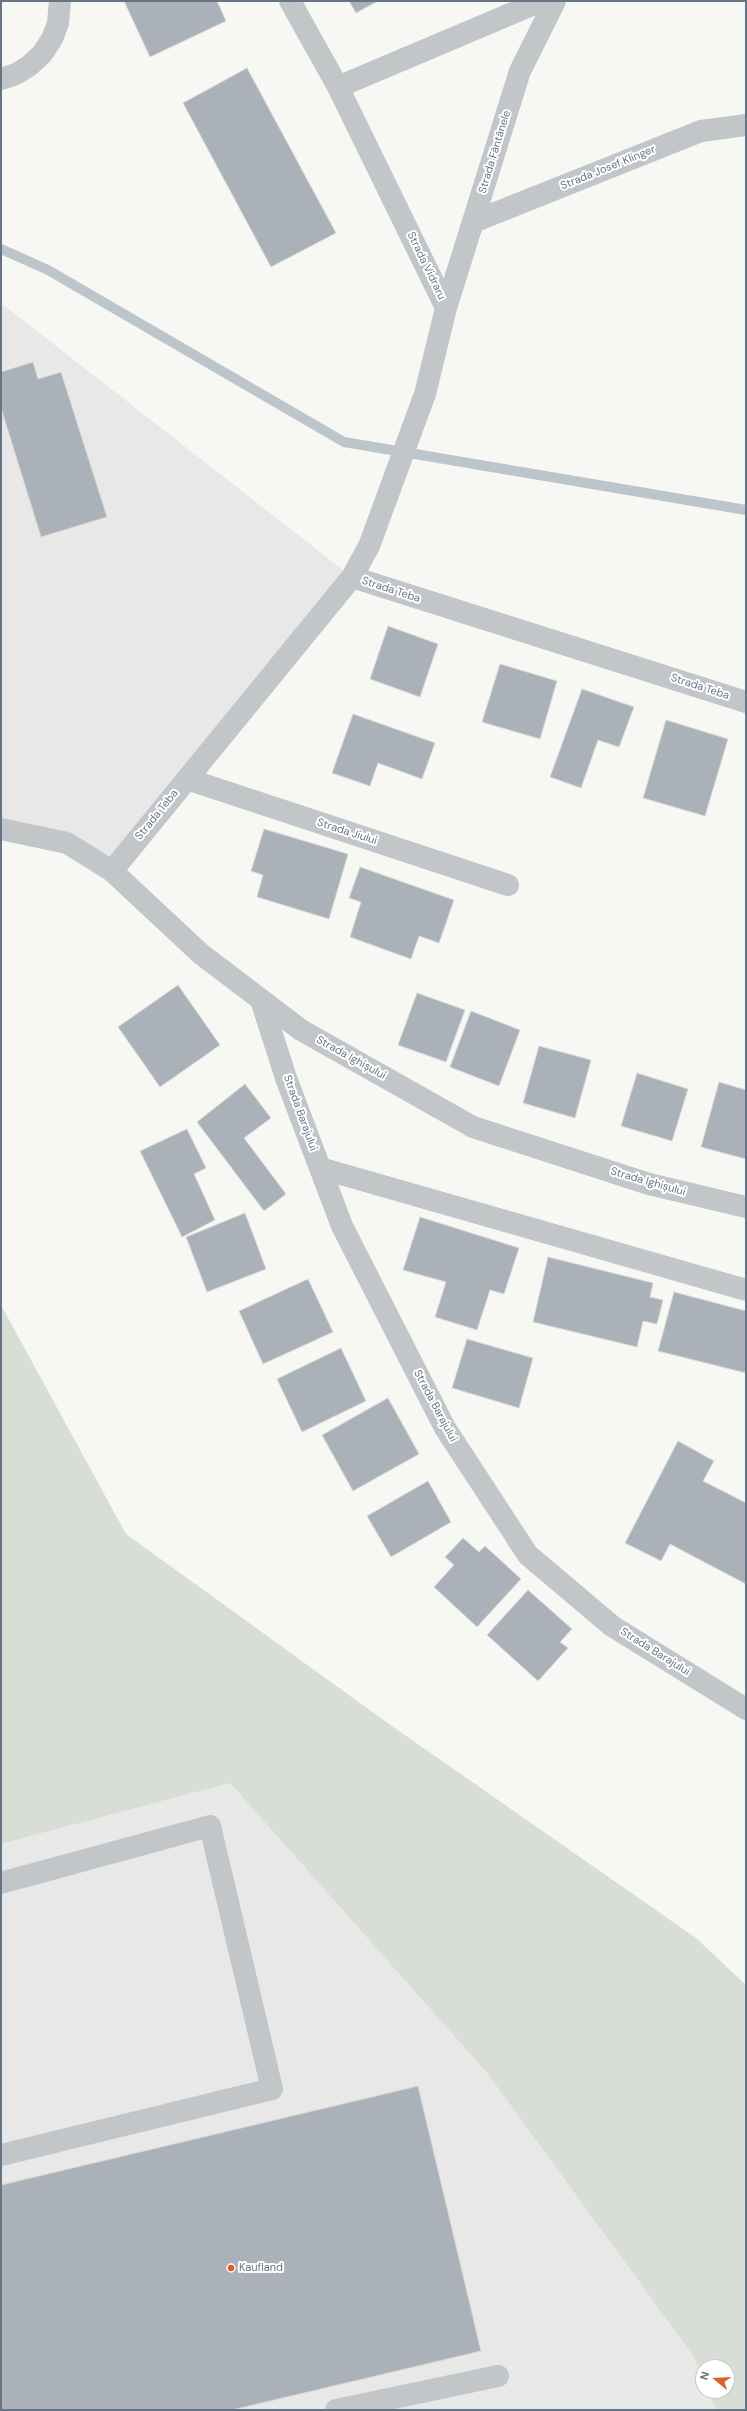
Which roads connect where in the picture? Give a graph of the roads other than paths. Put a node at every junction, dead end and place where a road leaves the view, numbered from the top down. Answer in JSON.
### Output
{"nodes":[{"id":1,"x":60,"y":1,"type":"edge"},
{"id":2,"x":290,"y":1,"type":"edge"},
{"id":3,"x":541,"y":1,"type":"edge"},
{"id":4,"x":555,"y":1,"type":"edge"},
{"id":5,"x":1,"y":79,"type":"edge"},
{"id":6,"x":338,"y":87,"type":"junction"},
{"id":7,"x":746,"y":125,"type":"edge"},
{"id":8,"x":473,"y":222,"type":"junction"},
{"id":9,"x":446,"y":308,"type":"junction"},
{"id":10,"x":352,"y":577,"type":"junction"},
{"id":11,"x":746,"y":702,"type":"edge"},
{"id":12,"x":187,"y":779,"type":"junction"},
{"id":13,"x":1,"y":829,"type":"edge"},
{"id":14,"x":112,"y":871,"type":"junction"},
{"id":15,"x":508,"y":885,"type":"dead end"},
{"id":16,"x":261,"y":1000,"type":"junction"},
{"id":17,"x":320,"y":1168,"type":"junction"},
{"id":18,"x":746,"y":1207,"type":"edge"},
{"id":19,"x":746,"y":1290,"type":"edge"},
{"id":20,"x":746,"y":1709,"type":"edge"},
{"id":21,"x":1,"y":1883,"type":"edge"},
{"id":22,"x":1,"y":2155,"type":"edge"},
{"id":23,"x":498,"y":2376,"type":"dead end"},
{"id":24,"x":336,"y":2410,"type":"edge"}],
"edges":[{"from":1,"to":5,"type":"street"},
{"from":2,"to":6,"type":"street","name":"Strada Vidraru"},
{"from":3,"to":6,"type":"street"},
{"from":4,"to":8,"type":"street","name":"Strada Fântânele"},
{"from":6,"to":9,"type":"street","name":"Strada Vidraru"},
{"from":7,"to":8,"type":"street","name":"Strada Josef Klinger"},
{"from":8,"to":9,"type":"street","name":"Strada Fântânele"},
{"from":9,"to":10,"type":"street","name":"Strada Vidraru"},
{"from":10,"to":11,"type":"street","name":"Strada Teba"},
{"from":10,"to":12,"type":"street","name":"Strada Teba"},
{"from":12,"to":14,"type":"street","name":"Strada Teba"},
{"from":12,"to":15,"type":"street","name":"Strada Jiului"},
{"from":13,"to":14,"type":"street","name":"Strada Ighișului"},
{"from":14,"to":16,"type":"street","name":"Strada Ighișului"},
{"from":16,"to":17,"type":"street","name":"Strada Barajului"},
{"from":16,"to":18,"type":"street","name":"Strada Ighișului"},
{"from":17,"to":19,"type":"street"},
{"from":17,"to":20,"type":"street","name":"Strada Barajului"},
{"from":21,"to":22,"type":"street"},
{"from":23,"to":24,"type":"street"}]}
